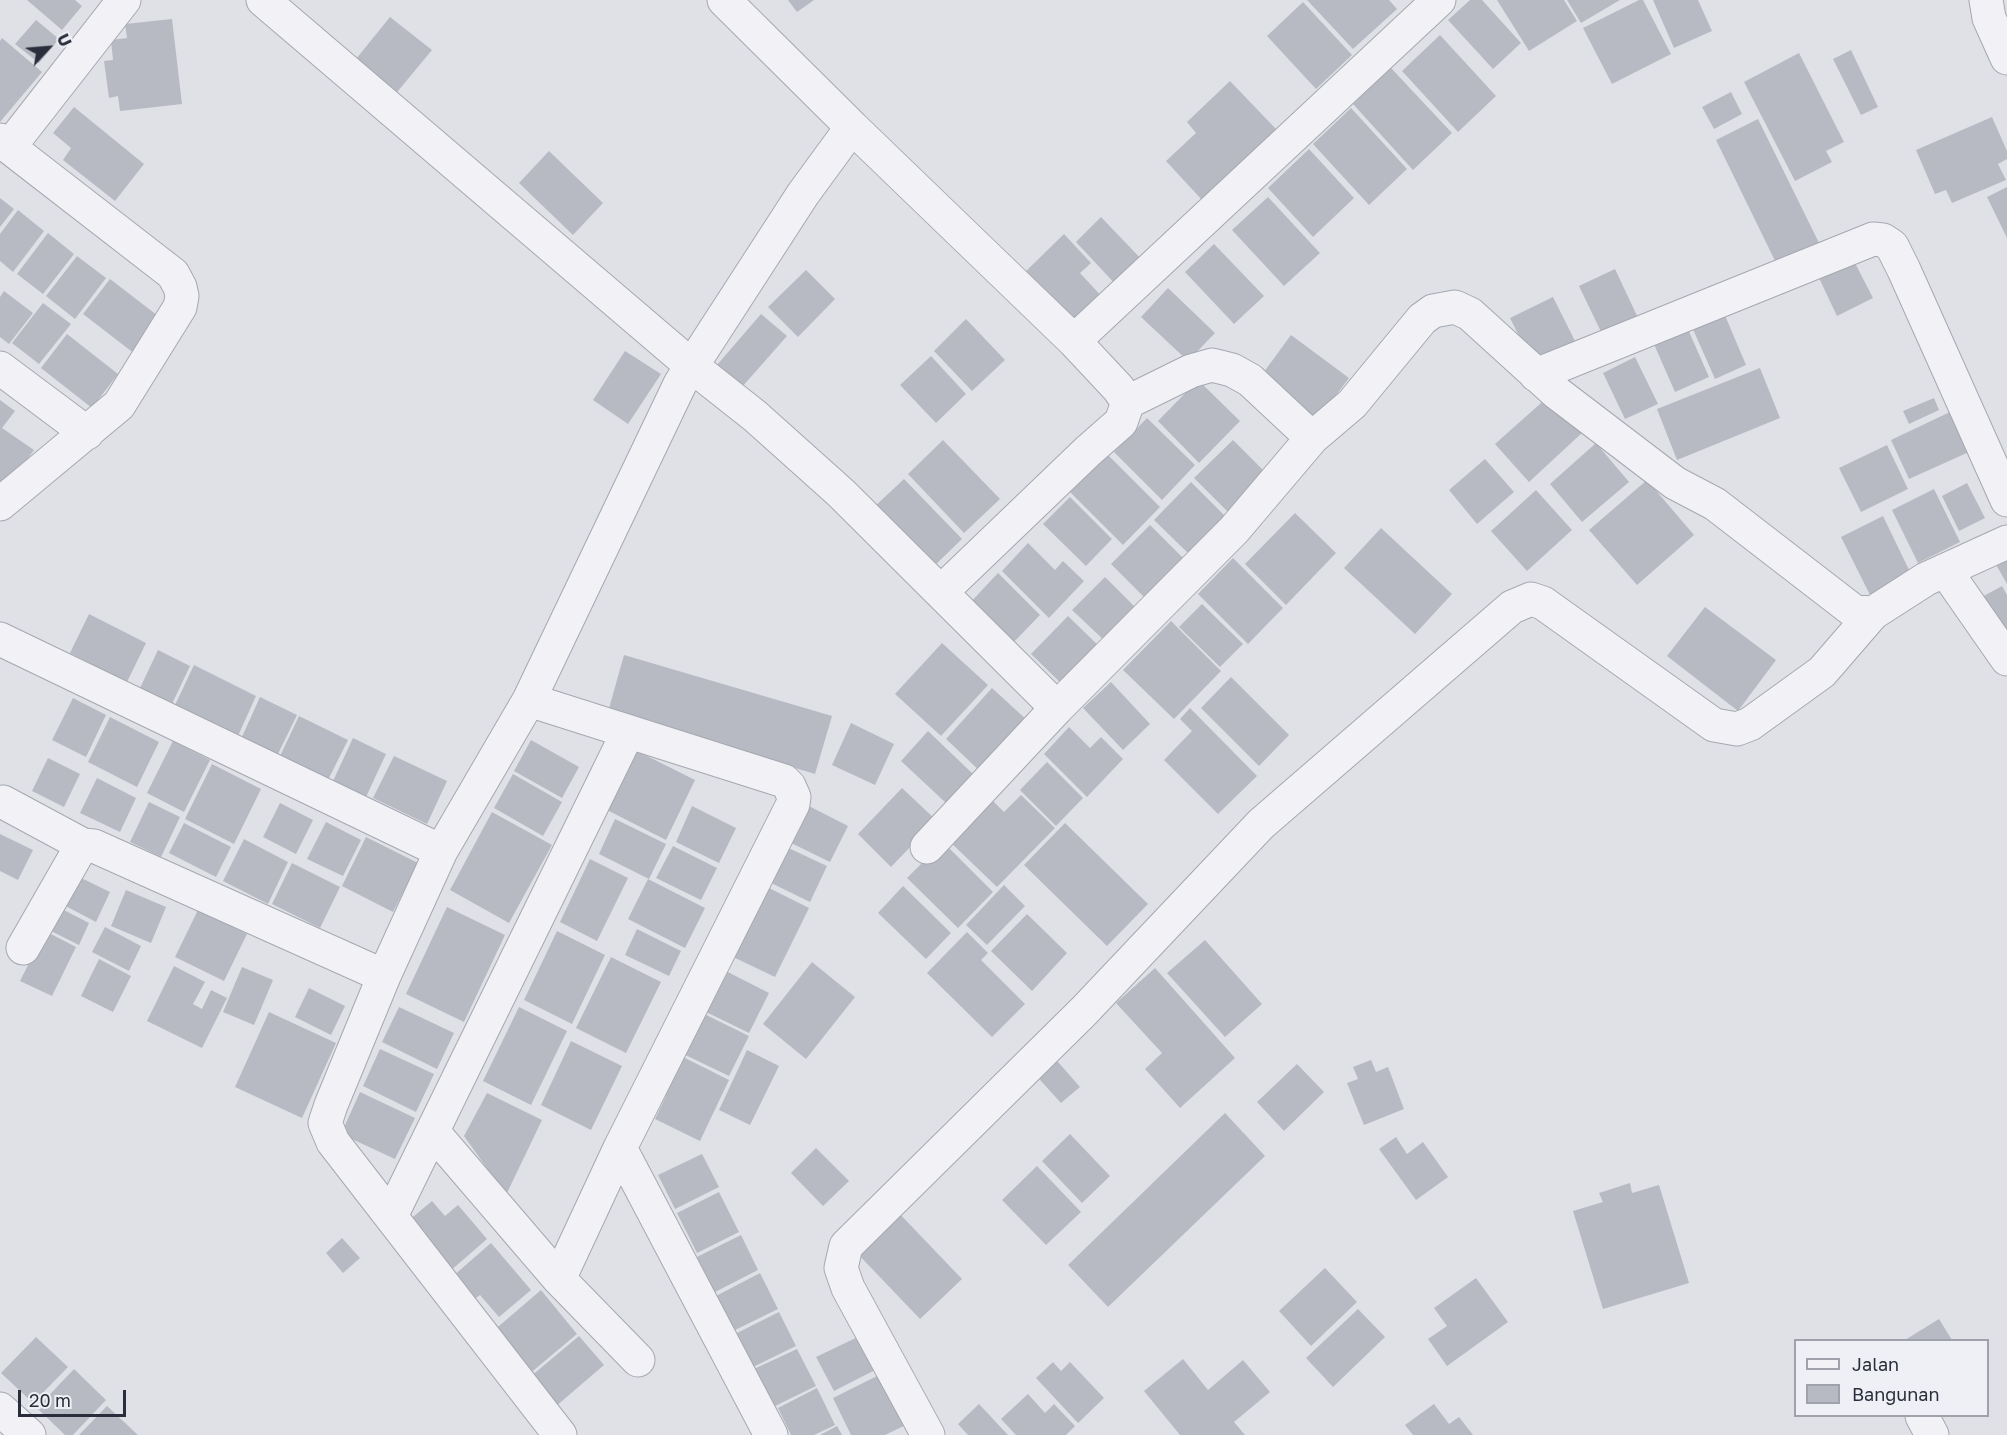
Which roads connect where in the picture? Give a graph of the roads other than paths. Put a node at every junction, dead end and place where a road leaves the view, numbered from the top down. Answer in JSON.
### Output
{"nodes":[{"id":1,"x":124,"y":0,"type":"edge"},
{"id":2,"x":263,"y":0,"type":"edge"},
{"id":3,"x":724,"y":0,"type":"edge"},
{"id":4,"x":1438,"y":0,"type":"edge"},
{"id":5,"x":1986,"y":0,"type":"edge"},
{"id":6,"x":2007,"y":58,"type":"edge"},
{"id":7,"x":852,"y":127,"type":"junction"},
{"id":8,"x":5,"y":143,"type":"edge"},
{"id":9,"x":1074,"y":342,"type":"junction"},
{"id":10,"x":693,"y":367,"type":"junction"},
{"id":11,"x":0,"y":368,"type":"edge"},
{"id":12,"x":1536,"y":375,"type":"junction"},
{"id":13,"x":1128,"y":402,"type":"junction"},
{"id":14,"x":87,"y":434,"type":"junction"},
{"id":15,"x":1312,"y":438,"type":"junction"},
{"id":16,"x":2007,"y":500,"type":"edge"},
{"id":17,"x":0,"y":504,"type":"edge"},
{"id":18,"x":2007,"y":542,"type":"edge"},
{"id":19,"x":1935,"y":574,"type":"junction"},
{"id":20,"x":941,"y":592,"type":"junction"},
{"id":21,"x":1873,"y":613,"type":"junction"},
{"id":22,"x":0,"y":639,"type":"edge"},
{"id":23,"x":2007,"y":659,"type":"edge"},
{"id":24,"x":529,"y":700,"type":"junction"},
{"id":25,"x":1057,"y":708,"type":"junction"},
{"id":26,"x":628,"y":732,"type":"junction"},
{"id":27,"x":3,"y":802,"type":"dead end"},
{"id":28,"x":83,"y":845,"type":"junction"},
{"id":29,"x":927,"y":847,"type":"dead end"},
{"id":30,"x":441,"y":851,"type":"junction"},
{"id":31,"x":23,"y":948,"type":"dead end"},
{"id":32,"x":384,"y":976,"type":"junction"},
{"id":33,"x":433,"y":1132,"type":"junction"},
{"id":34,"x":620,"y":1148,"type":"junction"},
{"id":35,"x":391,"y":1216,"type":"junction"},
{"id":36,"x":559,"y":1279,"type":"junction"},
{"id":37,"x":638,"y":1360,"type":"dead end"},
{"id":38,"x":0,"y":1409,"type":"edge"},
{"id":39,"x":1923,"y":1417,"type":"edge"},
{"id":40,"x":30,"y":1435,"type":"edge"},
{"id":41,"x":561,"y":1435,"type":"edge"},
{"id":42,"x":771,"y":1435,"type":"edge"},
{"id":43,"x":928,"y":1435,"type":"edge"},
{"id":44,"x":1932,"y":1435,"type":"edge"}],
"edges":[{"from":1,"to":8,"type":"street"},
{"from":2,"to":10,"type":"street"},
{"from":3,"to":7,"type":"street"},
{"from":4,"to":9,"type":"street"},
{"from":5,"to":6,"type":"street"},
{"from":7,"to":9,"type":"street"},
{"from":7,"to":10,"type":"street"},
{"from":8,"to":14,"type":"street"},
{"from":9,"to":13,"type":"street"},
{"from":10,"to":20,"type":"street"},
{"from":10,"to":24,"type":"street"},
{"from":11,"to":14,"type":"street"},
{"from":12,"to":15,"type":"street"},
{"from":12,"to":16,"type":"street"},
{"from":12,"to":21,"type":"street"},
{"from":13,"to":15,"type":"street"},
{"from":13,"to":20,"type":"street"},
{"from":14,"to":17,"type":"street"},
{"from":15,"to":25,"type":"street"},
{"from":18,"to":19,"type":"street"},
{"from":19,"to":21,"type":"street"},
{"from":19,"to":23,"type":"street"},
{"from":20,"to":25,"type":"street"},
{"from":21,"to":43,"type":"street"},
{"from":22,"to":30,"type":"street"},
{"from":24,"to":26,"type":"street"},
{"from":24,"to":30,"type":"street"},
{"from":25,"to":29,"type":"street"},
{"from":26,"to":33,"type":"street"},
{"from":26,"to":34,"type":"street"},
{"from":27,"to":28,"type":"street"},
{"from":28,"to":31,"type":"street"},
{"from":28,"to":32,"type":"street"},
{"from":30,"to":32,"type":"street"},
{"from":32,"to":35,"type":"street"},
{"from":33,"to":35,"type":"street"},
{"from":33,"to":36,"type":"street"},
{"from":34,"to":36,"type":"street"},
{"from":34,"to":42,"type":"street"},
{"from":35,"to":41,"type":"street"},
{"from":36,"to":37,"type":"street"},
{"from":38,"to":40,"type":"street"},
{"from":39,"to":44,"type":"street"}]}
